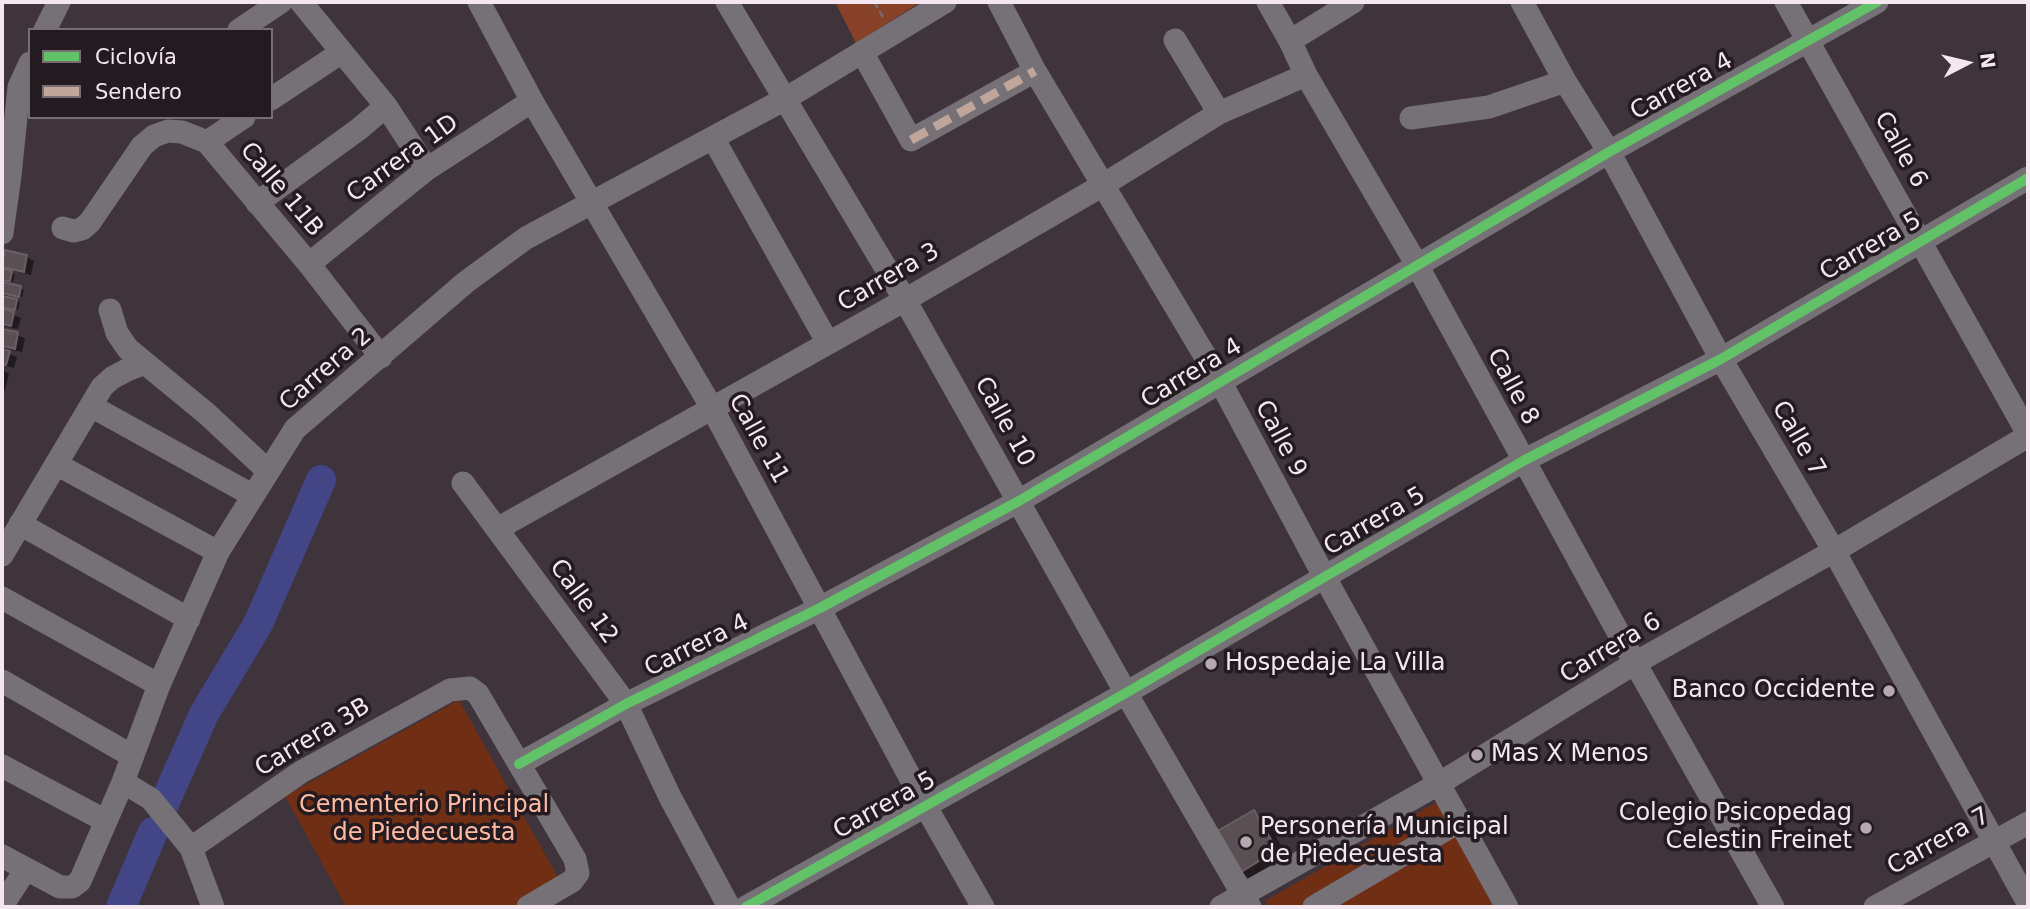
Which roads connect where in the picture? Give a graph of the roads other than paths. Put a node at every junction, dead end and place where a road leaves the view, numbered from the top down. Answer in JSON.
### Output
{"nodes":[{"id":1,"x":59,"y":2,"type":"edge"},
{"id":2,"x":281,"y":2,"type":"edge"},
{"id":3,"x":301,"y":2,"type":"edge"},
{"id":4,"x":479,"y":2,"type":"edge"},
{"id":5,"x":727,"y":2,"type":"edge"},
{"id":6,"x":945,"y":2,"type":"edge"},
{"id":7,"x":999,"y":2,"type":"edge"},
{"id":8,"x":1268,"y":2,"type":"edge"},
{"id":9,"x":1353,"y":2,"type":"edge"},
{"id":10,"x":1522,"y":2,"type":"edge"},
{"id":11,"x":1786,"y":2,"type":"edge"},
{"id":12,"x":1877,"y":2,"type":"edge"},
{"id":13,"x":46,"y":28,"type":"edge"},
{"id":14,"x":242,"y":28,"type":"edge"},
{"id":15,"x":1175,"y":40,"type":"dead end"},
{"id":16,"x":1809,"y":40,"type":"junction"},
{"id":17,"x":1290,"y":41,"type":"junction"},
{"id":18,"x":342,"y":51,"type":"junction"},
{"id":19,"x":862,"y":52,"type":"junction"},
{"id":20,"x":28,"y":65,"type":"edge"},
{"id":21,"x":1035,"y":71,"type":"junction"},
{"id":22,"x":1306,"y":75,"type":"junction"},
{"id":23,"x":11,"y":80,"type":"edge"},
{"id":24,"x":1565,"y":81,"type":"junction"},
{"id":25,"x":273,"y":98,"type":"edge"},
{"id":26,"x":785,"y":99,"type":"junction"},
{"id":27,"x":532,"y":101,"type":"junction"},
{"id":28,"x":386,"y":106,"type":"junction"},
{"id":29,"x":1219,"y":113,"type":"junction"},
{"id":30,"x":1411,"y":118,"type":"dead end"},
{"id":31,"x":241,"y":119,"type":"edge"},
{"id":32,"x":713,"y":138,"type":"junction"},
{"id":33,"x":206,"y":142,"type":"junction"},
{"id":34,"x":1609,"y":152,"type":"junction"},
{"id":35,"x":427,"y":169,"type":"junction"},
{"id":36,"x":2028,"y":178,"type":"edge"},
{"id":37,"x":1103,"y":185,"type":"junction"},
{"id":38,"x":257,"y":202,"type":"junction"},
{"id":39,"x":592,"y":203,"type":"junction"},
{"id":40,"x":63,"y":228,"type":"dead end"},
{"id":41,"x":2,"y":233,"type":"edge"},
{"id":42,"x":1920,"y":242,"type":"junction"},
{"id":43,"x":309,"y":264,"type":"junction"},
{"id":44,"x":1417,"y":265,"type":"junction"},
{"id":45,"x":905,"y":300,"type":"junction"},
{"id":46,"x":110,"y":310,"type":"dead end"},
{"id":47,"x":828,"y":343,"type":"junction"},
{"id":48,"x":381,"y":357,"type":"junction"},
{"id":49,"x":1721,"y":359,"type":"junction"},
{"id":50,"x":145,"y":363,"type":"junction"},
{"id":51,"x":1220,"y":381,"type":"junction"},
{"id":52,"x":91,"y":406,"type":"junction"},
{"id":53,"x":712,"y":408,"type":"junction"},
{"id":54,"x":2028,"y":435,"type":"edge"},
{"id":55,"x":1523,"y":461,"type":"junction"},
{"id":56,"x":56,"y":464,"type":"junction"},
{"id":57,"x":268,"y":471,"type":"junction"},
{"id":58,"x":463,"y":483,"type":"dead end"},
{"id":59,"x":252,"y":495,"type":"junction"},
{"id":60,"x":1018,"y":501,"type":"junction"},
{"id":61,"x":20,"y":524,"type":"junction"},
{"id":62,"x":497,"y":528,"type":"junction"},
{"id":63,"x":1834,"y":551,"type":"junction"},
{"id":64,"x":218,"y":552,"type":"junction"},
{"id":65,"x":2,"y":555,"type":"edge"},
{"id":66,"x":1324,"y":576,"type":"junction"},
{"id":67,"x":2,"y":598,"type":"edge"},
{"id":68,"x":820,"y":608,"type":"junction"},
{"id":69,"x":189,"y":619,"type":"junction"},
{"id":70,"x":1635,"y":663,"type":"junction"},
{"id":71,"x":2,"y":681,"type":"edge"},
{"id":72,"x":159,"y":685,"type":"junction"},
{"id":73,"x":1126,"y":693,"type":"junction"},
{"id":74,"x":625,"y":705,"type":"junction"},
{"id":75,"x":132,"y":756,"type":"junction"},
{"id":76,"x":519,"y":764,"type":"junction"},
{"id":77,"x":2,"y":766,"type":"edge"},
{"id":78,"x":123,"y":782,"type":"junction"},
{"id":79,"x":1440,"y":783,"type":"junction"},
{"id":80,"x":926,"y":807,"type":"junction"},
{"id":81,"x":106,"y":821,"type":"junction"},
{"id":82,"x":1460,"y":821,"type":"junction"},
{"id":83,"x":2028,"y":823,"type":"edge"},
{"id":84,"x":1994,"y":843,"type":"junction"},
{"id":85,"x":191,"y":848,"type":"junction"},
{"id":86,"x":2,"y":856,"type":"edge"},
{"id":87,"x":26,"y":869,"type":"junction"},
{"id":88,"x":1246,"y":901,"type":"edge"},
{"id":89,"x":2028,"y":903,"type":"edge"},
{"id":90,"x":2,"y":906,"type":"edge"},
{"id":91,"x":214,"y":907,"type":"edge"},
{"id":92,"x":528,"y":907,"type":"edge"},
{"id":93,"x":729,"y":907,"type":"edge"},
{"id":94,"x":746,"y":907,"type":"edge"},
{"id":95,"x":983,"y":907,"type":"edge"},
{"id":96,"x":1221,"y":907,"type":"edge"},
{"id":97,"x":1314,"y":907,"type":"edge"},
{"id":98,"x":1507,"y":907,"type":"edge"},
{"id":99,"x":1773,"y":907,"type":"edge"},
{"id":100,"x":1875,"y":907,"type":"edge"}],
"edges":[{"from":1,"to":13,"type":"street"},
{"from":2,"to":14,"type":"street"},
{"from":3,"to":18,"type":"street"},
{"from":4,"to":27,"type":"street","name":"Calle 11"},
{"from":5,"to":26,"type":"street","name":"Calle 10"},
{"from":6,"to":19,"type":"street","name":"Carrera 2"},
{"from":7,"to":21,"type":"street","name":"Calle 9"},
{"from":8,"to":17,"type":"street","name":"Calle 8"},
{"from":9,"to":17,"type":"street"},
{"from":10,"to":24,"type":"street","name":"Calle 7"},
{"from":11,"to":16,"type":"street","name":"Calle 6"},
{"from":12,"to":16,"type":"street","name":"Carrera 4"},
{"from":15,"to":29,"type":"street"},
{"from":16,"to":34,"type":"street","name":"Carrera 4"},
{"from":16,"to":42,"type":"street","name":"Calle 6"},
{"from":17,"to":22,"type":"street","name":"Calle 8"},
{"from":18,"to":25,"type":"street"},
{"from":18,"to":28,"type":"street"},
{"from":19,"to":21,"type":"street"},
{"from":19,"to":26,"type":"street","name":"Carrera 2"},
{"from":20,"to":23,"type":"street"},
{"from":21,"to":37,"type":"street","name":"Calle 9"},
{"from":22,"to":29,"type":"street","name":"Carrera 3"},
{"from":22,"to":44,"type":"street","name":"Calle 8"},
{"from":23,"to":41,"type":"street"},
{"from":24,"to":30,"type":"street"},
{"from":24,"to":34,"type":"street","name":"Calle 7"},
{"from":26,"to":32,"type":"street","name":"Carrera 2"},
{"from":26,"to":45,"type":"street","name":"Calle 10"},
{"from":27,"to":35,"type":"street","name":"Carrera 1D"},
{"from":27,"to":39,"type":"street","name":"Calle 11"},
{"from":28,"to":35,"type":"street"},
{"from":28,"to":38,"type":"street"},
{"from":29,"to":37,"type":"street","name":"Carrera 3"},
{"from":31,"to":33,"type":"street"},
{"from":32,"to":39,"type":"street","name":"Carrera 2"},
{"from":32,"to":47,"type":"street"},
{"from":33,"to":38,"type":"street","name":"Calle 11B"},
{"from":33,"to":40,"type":"street","name":"Calle 11B"},
{"from":34,"to":44,"type":"street","name":"Carrera 4"},
{"from":34,"to":49,"type":"street","name":"Calle 7"},
{"from":35,"to":43,"type":"street","name":"Carrera 1D"},
{"from":36,"to":42,"type":"street","name":"Carrera 5"},
{"from":37,"to":45,"type":"street","name":"Carrera 3"},
{"from":37,"to":51,"type":"street","name":"Calle 9"},
{"from":38,"to":43,"type":"street","name":"Calle 11B"},
{"from":39,"to":48,"type":"street","name":"Carrera 2"},
{"from":39,"to":53,"type":"street","name":"Calle 11"},
{"from":42,"to":49,"type":"street","name":"Carrera 5"},
{"from":42,"to":54,"type":"street","name":"Calle 6"},
{"from":43,"to":48,"type":"street","name":"Calle 11B"},
{"from":44,"to":51,"type":"street","name":"Carrera 4"},
{"from":44,"to":55,"type":"street","name":"Calle 8"},
{"from":45,"to":47,"type":"street","name":"Carrera 3"},
{"from":45,"to":60,"type":"street","name":"Calle 10"},
{"from":46,"to":50,"type":"street"},
{"from":47,"to":53,"type":"street","name":"Carrera 3"},
{"from":48,"to":57,"type":"street","name":"Carrera 2"},
{"from":49,"to":55,"type":"street","name":"Carrera 5"},
{"from":49,"to":63,"type":"street","name":"Calle 7"},
{"from":50,"to":52,"type":"street"},
{"from":50,"to":57,"type":"street"},
{"from":51,"to":60,"type":"street","name":"Carrera 4"},
{"from":51,"to":66,"type":"street","name":"Calle 9"},
{"from":52,"to":56,"type":"street"},
{"from":52,"to":59,"type":"street"},
{"from":53,"to":62,"type":"street","name":"Carrera 3"},
{"from":53,"to":68,"type":"street","name":"Calle 11"},
{"from":54,"to":63,"type":"street","name":"Carrera 6"},
{"from":55,"to":66,"type":"street","name":"Carrera 5"},
{"from":55,"to":70,"type":"street","name":"Calle 8"},
{"from":56,"to":61,"type":"street"},
{"from":56,"to":64,"type":"street"},
{"from":57,"to":59,"type":"street","name":"Carrera 2"},
{"from":58,"to":62,"type":"street","name":"Calle 12"},
{"from":59,"to":64,"type":"street","name":"Carrera 2"},
{"from":60,"to":68,"type":"street","name":"Carrera 4"},
{"from":60,"to":73,"type":"street","name":"Calle 10"},
{"from":61,"to":65,"type":"street"},
{"from":61,"to":69,"type":"street"},
{"from":62,"to":74,"type":"street","name":"Calle 12"},
{"from":63,"to":70,"type":"street","name":"Carrera 6"},
{"from":63,"to":84,"type":"street","name":"Calle 7"},
{"from":64,"to":69,"type":"street","name":"Carrera 2"},
{"from":66,"to":73,"type":"street","name":"Carrera 5"},
{"from":66,"to":79,"type":"street","name":"Calle 9"},
{"from":67,"to":72,"type":"street"},
{"from":68,"to":74,"type":"street","name":"Carrera 4"},
{"from":68,"to":80,"type":"street","name":"Calle 11"},
{"from":69,"to":72,"type":"street","name":"Carrera 2"},
{"from":70,"to":79,"type":"street","name":"Carrera 6"},
{"from":70,"to":99,"type":"street","name":"Calle 8"},
{"from":71,"to":75,"type":"street"},
{"from":72,"to":75,"type":"street","name":"Carrera 2"},
{"from":73,"to":80,"type":"street","name":"Carrera 5"},
{"from":73,"to":88,"type":"street","name":"Calle 10"},
{"from":74,"to":76,"type":"street","name":"Carrera 4"},
{"from":74,"to":93,"type":"street","name":"Calle 12"},
{"from":75,"to":78,"type":"street","name":"Carrera 2"},
{"from":76,"to":85,"type":"street","name":"Carrera 3B"},
{"from":76,"to":92,"type":"street"},
{"from":77,"to":81,"type":"street"},
{"from":78,"to":81,"type":"street","name":"Carrera 2"},
{"from":78,"to":85,"type":"street"},
{"from":79,"to":82,"type":"street","name":"Calle 9"},
{"from":79,"to":88,"type":"street","name":"Carrera 6"},
{"from":80,"to":94,"type":"street","name":"Carrera 5"},
{"from":80,"to":95,"type":"street","name":"Calle 11"},
{"from":81,"to":87,"type":"street","name":"Carrera 2"},
{"from":82,"to":97,"type":"street"},
{"from":82,"to":98,"type":"street","name":"Calle 9"},
{"from":83,"to":84,"type":"street","name":"Carrera 7"},
{"from":84,"to":89,"type":"street","name":"Calle 7"},
{"from":84,"to":100,"type":"street","name":"Carrera 7"},
{"from":85,"to":91,"type":"street"},
{"from":86,"to":87,"type":"street"},
{"from":87,"to":90,"type":"street"},
{"from":88,"to":96,"type":"street","name":"Carrera 6"}]}
